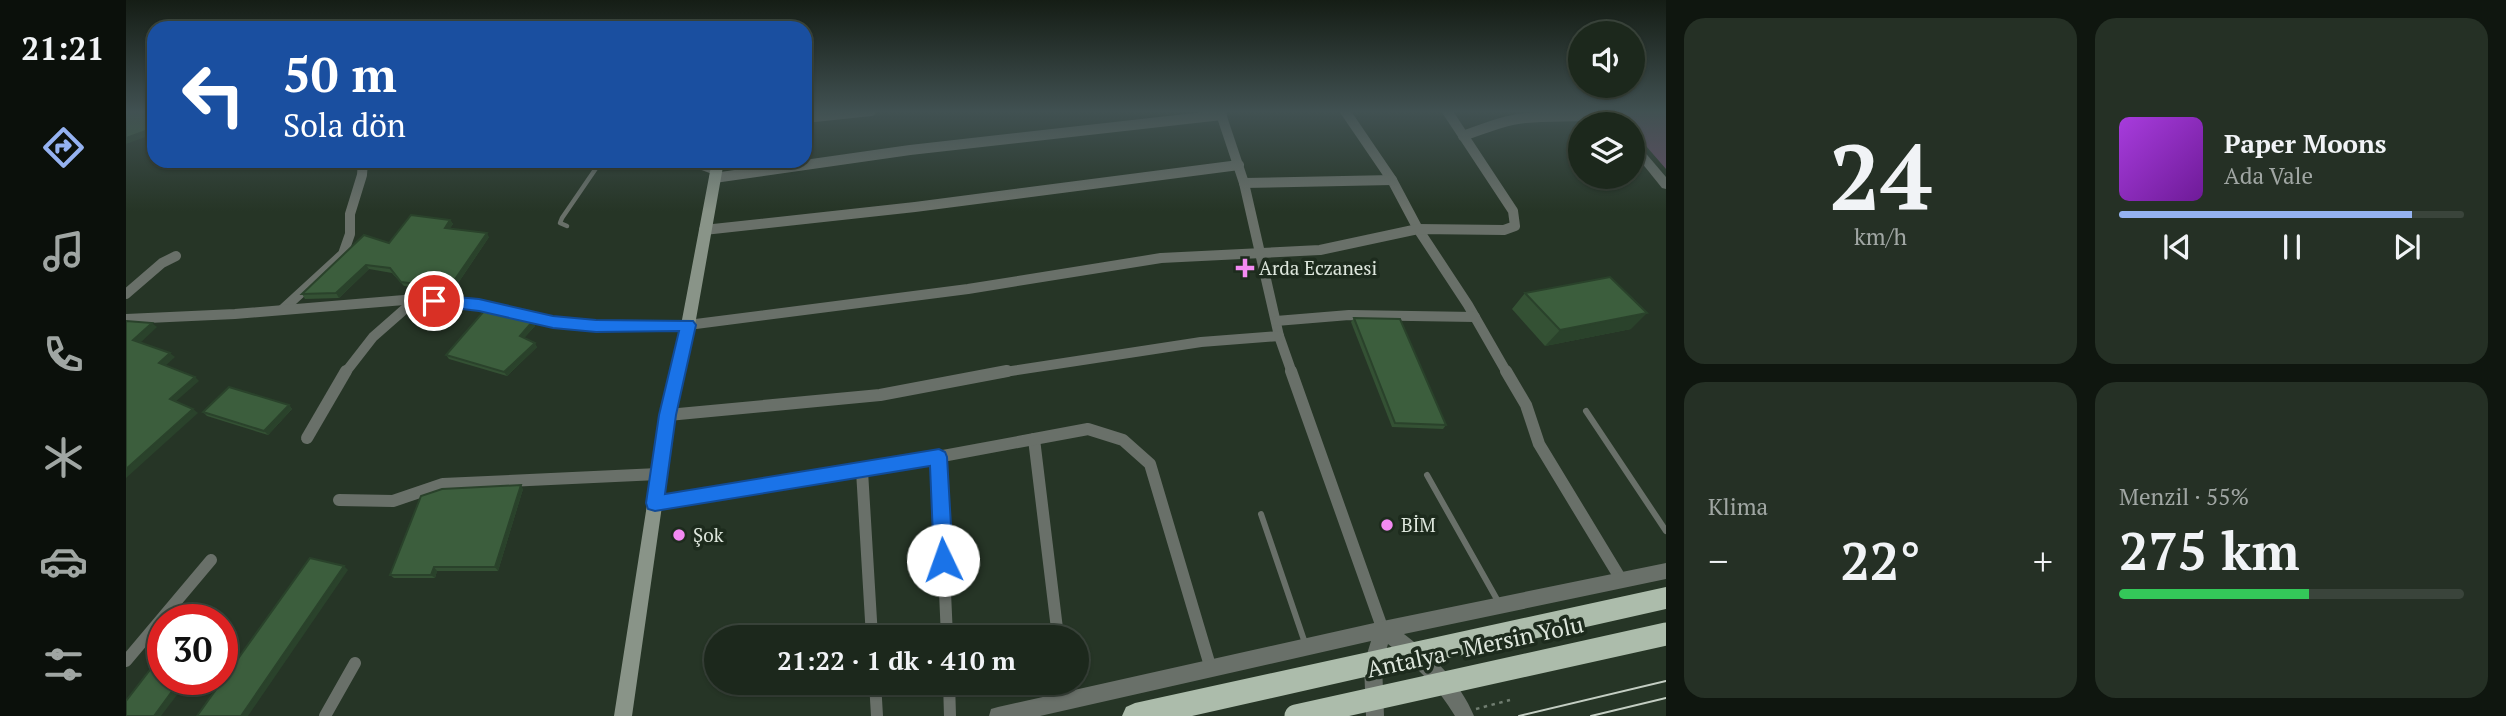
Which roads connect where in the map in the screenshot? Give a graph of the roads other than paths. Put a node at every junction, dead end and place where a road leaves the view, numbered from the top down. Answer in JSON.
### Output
{"nodes":[{"id":1,"x":957,"y":144,"type":"edge"},
{"id":2,"x":1232,"y":144,"type":"edge"},
{"id":3,"x":1368,"y":144,"type":"edge"},
{"id":4,"x":1469,"y":144,"type":"edge"},
{"id":5,"x":812,"y":160,"type":"edge"},
{"id":6,"x":1645,"y":160,"type":"edge"},
{"id":7,"x":1239,"y":165,"type":"junction"},
{"id":8,"x":362,"y":168,"type":"edge"},
{"id":9,"x":596,"y":168,"type":"edge"},
{"id":10,"x":735,"y":168,"type":"edge"},
{"id":11,"x":716,"y":170,"type":"edge"},
{"id":12,"x":1392,"y":180,"type":"junction"},
{"id":13,"x":1244,"y":183,"type":"junction"},
{"id":14,"x":1666,"y":185,"type":"edge"},
{"id":15,"x":567,"y":226,"type":"dead end"},
{"id":16,"x":1418,"y":229,"type":"junction"},
{"id":17,"x":704,"y":230,"type":"junction"},
{"id":18,"x":1262,"y":251,"type":"junction"},
{"id":19,"x":176,"y":256,"type":"dead end"},
{"id":20,"x":126,"y":294,"type":"edge"},
{"id":21,"x":414,"y":300,"type":"junction"},
{"id":22,"x":282,"y":310,"type":"junction"},
{"id":23,"x":1475,"y":317,"type":"junction"},
{"id":24,"x":126,"y":318,"type":"edge"},
{"id":25,"x":1276,"y":321,"type":"junction"},
{"id":26,"x":688,"y":325,"type":"junction"},
{"id":27,"x":1279,"y":336,"type":"junction"},
{"id":28,"x":1586,"y":411,"type":"dead end"},
{"id":29,"x":668,"y":415,"type":"junction"},
{"id":30,"x":307,"y":438,"type":"dead end"},
{"id":31,"x":1034,"y":439,"type":"junction"},
{"id":32,"x":939,"y":457,"type":"junction"},
{"id":33,"x":862,"y":471,"type":"junction"},
{"id":34,"x":658,"y":474,"type":"junction"},
{"id":35,"x":1427,"y":475,"type":"dead end"},
{"id":36,"x":339,"y":500,"type":"dead end"},
{"id":37,"x":655,"y":503,"type":"junction"},
{"id":38,"x":1262,"y":513,"type":"dead end"},
{"id":39,"x":1666,"y":531,"type":"edge"},
{"id":40,"x":211,"y":560,"type":"dead end"},
{"id":41,"x":1666,"y":571,"type":"edge"},
{"id":42,"x":1622,"y":581,"type":"junction"},
{"id":43,"x":1666,"y":598,"type":"edge"},
{"id":44,"x":1501,"y":606,"type":"junction"},
{"id":45,"x":871,"y":625,"type":"edge"},
{"id":46,"x":946,"y":625,"type":"edge"},
{"id":47,"x":1057,"y":625,"type":"edge"},
{"id":48,"x":1383,"y":630,"type":"junction"},
{"id":49,"x":1666,"y":634,"type":"edge"},
{"id":50,"x":1307,"y":647,"type":"junction"},
{"id":51,"x":1418,"y":654,"type":"junction"},
{"id":52,"x":126,"y":661,"type":"edge"},
{"id":53,"x":355,"y":663,"type":"dead end"},
{"id":54,"x":1373,"y":664,"type":"junction"},
{"id":55,"x":1211,"y":668,"type":"junction"},
{"id":56,"x":1089,"y":688,"type":"edge"},
{"id":57,"x":876,"y":695,"type":"edge"},
{"id":58,"x":949,"y":695,"type":"edge"},
{"id":59,"x":1056,"y":695,"type":"edge"},
{"id":60,"x":1464,"y":714,"type":"edge"},
{"id":61,"x":325,"y":716,"type":"edge"},
{"id":62,"x":623,"y":716,"type":"edge"},
{"id":63,"x":877,"y":716,"type":"edge"},
{"id":64,"x":950,"y":716,"type":"edge"},
{"id":65,"x":998,"y":716,"type":"edge"},
{"id":66,"x":1135,"y":716,"type":"edge"},
{"id":67,"x":1296,"y":716,"type":"edge"},
{"id":68,"x":1375,"y":716,"type":"edge"}],
"edges":[{"from":1,"to":5,"type":"street"},
{"from":2,"to":7,"type":"street"},
{"from":3,"to":12,"type":"street"},
{"from":4,"to":16,"type":"street"},
{"from":6,"to":14,"type":"street"},
{"from":7,"to":13,"type":"street"},
{"from":7,"to":17,"type":"street"},
{"from":8,"to":22,"type":"street"},
{"from":9,"to":15,"type":"lane"},
{"from":10,"to":11,"type":"street"},
{"from":11,"to":17,"type":"main road"},
{"from":12,"to":13,"type":"street"},
{"from":12,"to":16,"type":"street"},
{"from":13,"to":18,"type":"street"},
{"from":16,"to":18,"type":"street"},
{"from":16,"to":23,"type":"street"},
{"from":17,"to":26,"type":"main road"},
{"from":18,"to":25,"type":"street"},
{"from":18,"to":26,"type":"street"},
{"from":19,"to":20,"type":"street"},
{"from":21,"to":22,"type":"street"},
{"from":21,"to":26,"type":"street"},
{"from":21,"to":30,"type":"street"},
{"from":22,"to":24,"type":"street"},
{"from":23,"to":25,"type":"street"},
{"from":23,"to":42,"type":"street"},
{"from":25,"to":27,"type":"street"},
{"from":26,"to":29,"type":"main road"},
{"from":27,"to":29,"type":"street"},
{"from":27,"to":48,"type":"street"},
{"from":28,"to":39,"type":"lane"},
{"from":29,"to":34,"type":"main road"},
{"from":31,"to":32,"type":"street"},
{"from":31,"to":47,"type":"street"},
{"from":31,"to":55,"type":"street"},
{"from":32,"to":33,"type":"street"},
{"from":32,"to":46,"type":"street"},
{"from":33,"to":37,"type":"street"},
{"from":33,"to":45,"type":"street"},
{"from":34,"to":36,"type":"street"},
{"from":34,"to":37,"type":"main road"},
{"from":35,"to":44,"type":"lane"},
{"from":37,"to":62,"type":"main road"},
{"from":38,"to":50,"type":"lane"},
{"from":40,"to":52,"type":"street"},
{"from":41,"to":42,"type":"street"},
{"from":42,"to":44,"type":"street"},
{"from":43,"to":51,"type":"highway"},
{"from":44,"to":48,"type":"street"},
{"from":48,"to":50,"type":"street"},
{"from":48,"to":51,"type":"street"},
{"from":48,"to":54,"type":"street"},
{"from":49,"to":67,"type":"highway","name":"Antalya - Mersin Yolu","bridge":true},
{"from":50,"to":55,"type":"street"},
{"from":51,"to":54,"type":"highway"},
{"from":51,"to":60,"type":"street"},
{"from":53,"to":61,"type":"street"},
{"from":54,"to":66,"type":"highway"},
{"from":54,"to":68,"type":"street"},
{"from":55,"to":56,"type":"street"},
{"from":57,"to":63,"type":"street"},
{"from":58,"to":64,"type":"street"},
{"from":59,"to":65,"type":"street"}]}
